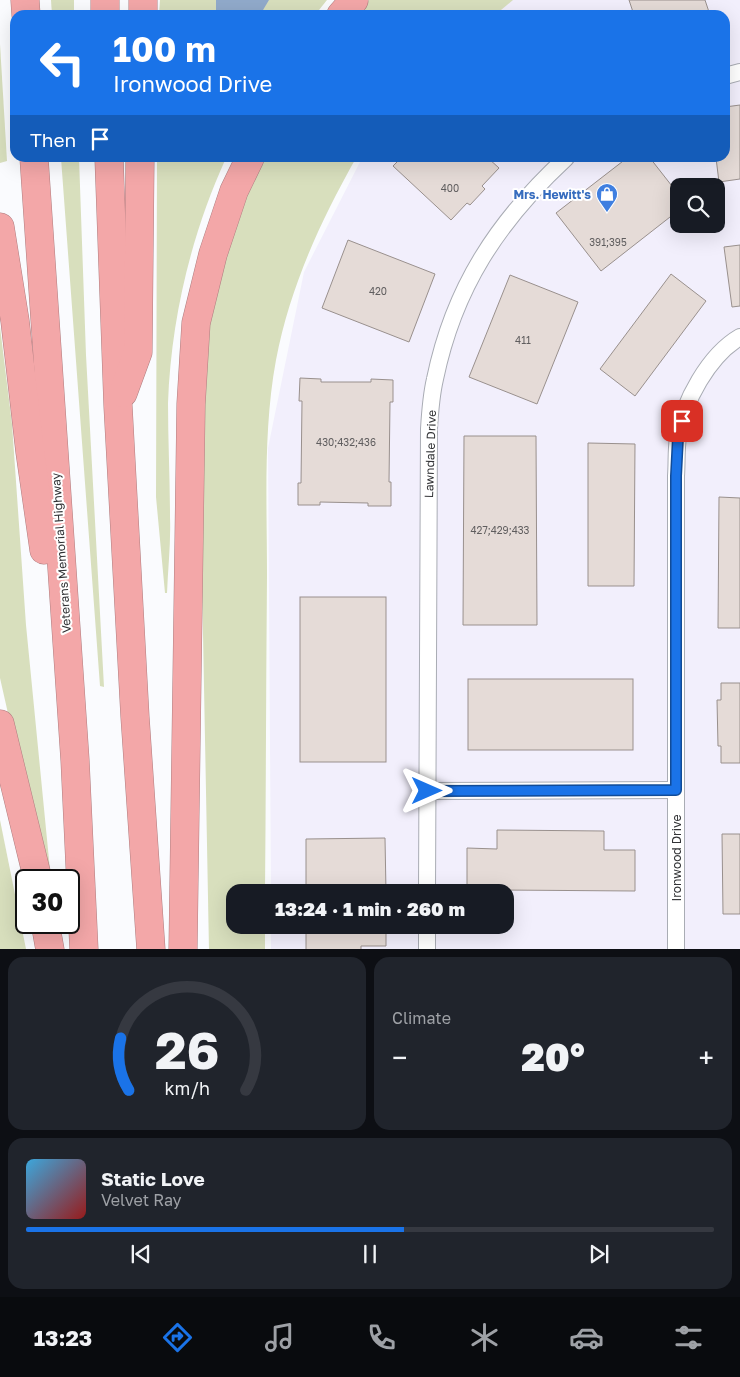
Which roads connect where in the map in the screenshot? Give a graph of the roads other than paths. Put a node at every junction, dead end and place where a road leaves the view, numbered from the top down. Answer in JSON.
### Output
{"nodes":[{"id":1,"x":354,"y":0,"type":"edge"},
{"id":2,"x":345,"y":10,"type":"edge"},
{"id":3,"x":34,"y":162,"type":"edge"},
{"id":4,"x":109,"y":162,"type":"edge"},
{"id":5,"x":140,"y":162,"type":"edge"},
{"id":6,"x":248,"y":162,"type":"edge"},
{"id":7,"x":561,"y":162,"type":"edge"},
{"id":8,"x":0,"y":227,"type":"edge"},
{"id":9,"x":740,"y":337,"type":"edge"},
{"id":10,"x":118,"y":406,"type":"junction"},
{"id":11,"x":0,"y":724,"type":"edge"},
{"id":12,"x":75,"y":760,"type":"junction"},
{"id":13,"x":676,"y":790,"type":"junction"},
{"id":14,"x":427,"y":791,"type":"junction"},
{"id":15,"x":35,"y":869,"type":"edge"},
{"id":16,"x":427,"y":884,"type":"edge"},
{"id":17,"x":47,"y":934,"type":"edge"},
{"id":18,"x":427,"y":934,"type":"edge"},
{"id":19,"x":50,"y":949,"type":"edge"},
{"id":20,"x":84,"y":949,"type":"edge"},
{"id":21,"x":151,"y":949,"type":"edge"},
{"id":22,"x":183,"y":949,"type":"edge"},
{"id":23,"x":427,"y":949,"type":"edge"},
{"id":24,"x":676,"y":949,"type":"edge"}],
"edges":[{"from":1,"to":2,"type":"highway"},
{"from":3,"to":12,"type":"highway","name":"Veterans Memorial Highway"},
{"from":4,"to":10,"type":"highway"},
{"from":5,"to":10,"type":"highway"},
{"from":6,"to":22,"type":"highway"},
{"from":7,"to":14,"type":"street","name":"Lawndale Drive"},
{"from":8,"to":12,"type":"highway"},
{"from":9,"to":13,"type":"street","name":"Ironwood Drive"},
{"from":10,"to":21,"type":"highway"},
{"from":11,"to":15,"type":"highway"},
{"from":12,"to":20,"type":"highway","name":"Veterans Memorial Highway"},
{"from":13,"to":14,"type":"street"},
{"from":13,"to":24,"type":"street","name":"Ironwood Drive"},
{"from":14,"to":16,"type":"street","name":"Lawndale Drive"},
{"from":17,"to":19,"type":"highway"},
{"from":18,"to":23,"type":"street"}]}
